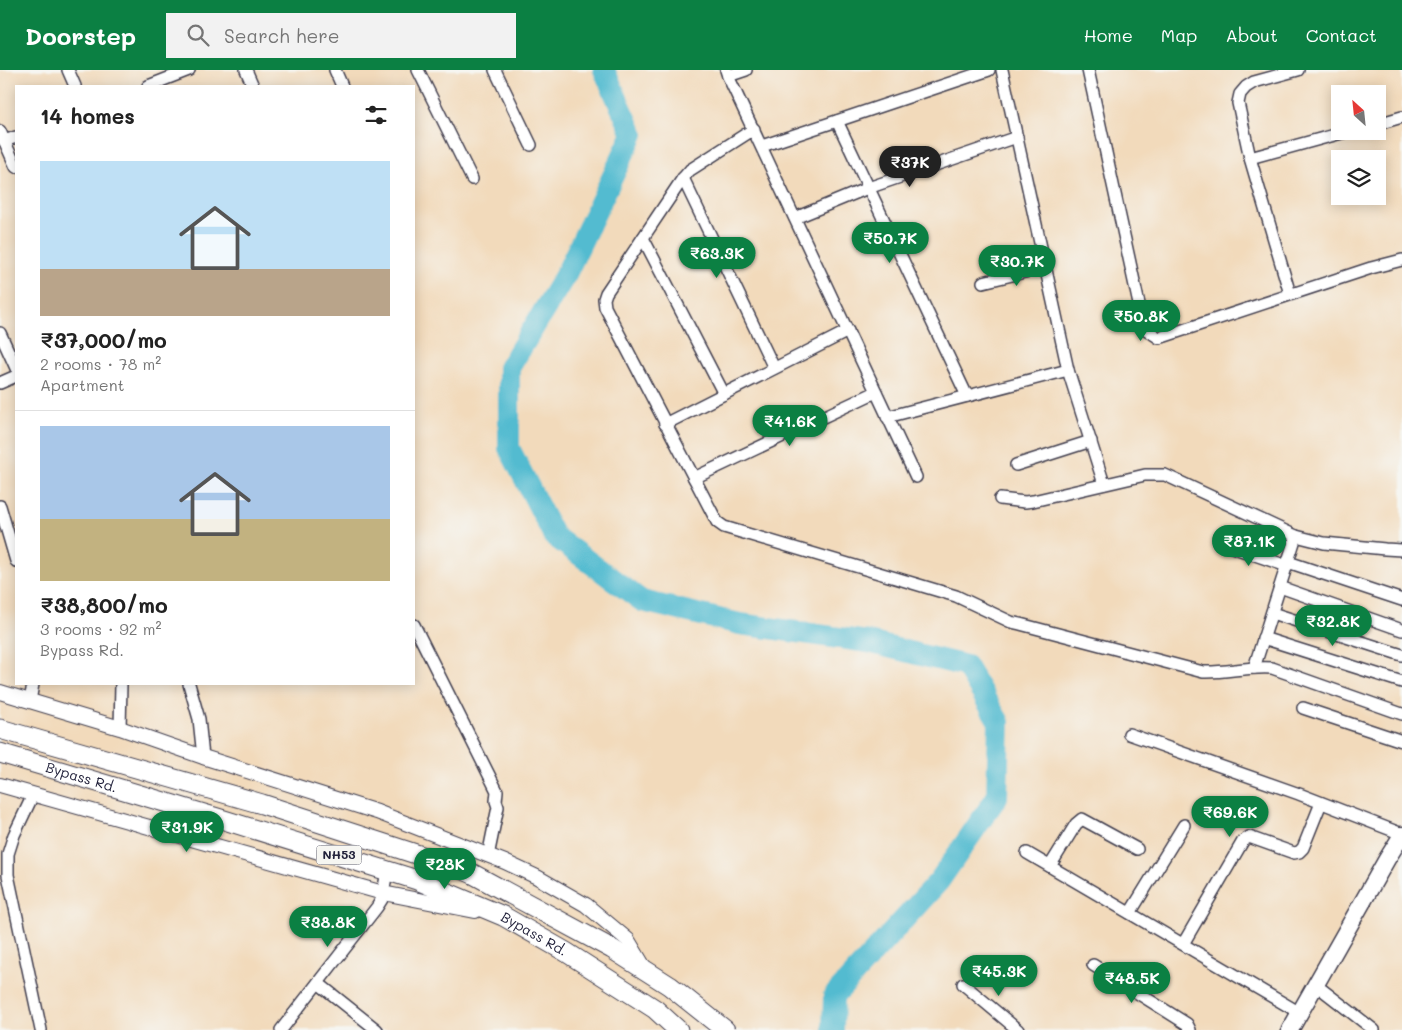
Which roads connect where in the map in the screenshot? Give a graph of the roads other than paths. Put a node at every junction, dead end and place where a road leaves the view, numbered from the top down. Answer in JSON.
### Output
{"nodes":[{"id":1,"x":68,"y":70,"type":"edge"},
{"id":2,"x":189,"y":70,"type":"edge"},
{"id":3,"x":246,"y":70,"type":"edge"},
{"id":4,"x":335,"y":70,"type":"edge"},
{"id":5,"x":418,"y":70,"type":"edge"},
{"id":6,"x":494,"y":70,"type":"edge"},
{"id":7,"x":746,"y":70,"type":"edge"},
{"id":8,"x":989,"y":70,"type":"edge"},
{"id":9,"x":1002,"y":70,"type":"edge"},
{"id":10,"x":1088,"y":70,"type":"edge"},
{"id":11,"x":1298,"y":70,"type":"edge"},
{"id":12,"x":727,"y":73,"type":"edge"},
{"id":13,"x":164,"y":79,"type":"edge"},
{"id":14,"x":75,"y":85,"type":"edge"},
{"id":15,"x":150,"y":85,"type":"edge"},
{"id":16,"x":254,"y":85,"type":"edge"},
{"id":17,"x":342,"y":85,"type":"edge"},
{"id":18,"x":1402,"y":117,"type":"edge"},
{"id":19,"x":837,"y":121,"type":"junction"},
{"id":20,"x":1386,"y":122,"type":"edge"},
{"id":21,"x":754,"y":128,"type":"junction"},
{"id":22,"x":2,"y":136,"type":"edge"},
{"id":23,"x":1331,"y":136,"type":"edge"},
{"id":24,"x":15,"y":137,"type":"edge"},
{"id":25,"x":1017,"y":137,"type":"junction"},
{"id":26,"x":532,"y":144,"type":"dead end"},
{"id":27,"x":762,"y":146,"type":"junction"},
{"id":28,"x":1250,"y":158,"type":"junction"},
{"id":29,"x":15,"y":165,"type":"edge"},
{"id":30,"x":683,"y":178,"type":"junction"},
{"id":31,"x":472,"y":179,"type":"dead end"},
{"id":32,"x":868,"y":188,"type":"junction"},
{"id":33,"x":795,"y":218,"type":"junction"},
{"id":34,"x":643,"y":238,"type":"junction"},
{"id":35,"x":1402,"y":260,"type":"edge"},
{"id":36,"x":1045,"y":267,"type":"junction"},
{"id":37,"x":983,"y":282,"type":"dead end"},
{"id":38,"x":1290,"y":294,"type":"junction"},
{"id":39,"x":848,"y":331,"type":"junction"},
{"id":40,"x":0,"y":333,"type":"edge"},
{"id":41,"x":15,"y":366,"type":"edge"},
{"id":42,"x":774,"y":368,"type":"junction"},
{"id":43,"x":1068,"y":370,"type":"junction"},
{"id":44,"x":15,"y":376,"type":"edge"},
{"id":45,"x":0,"y":382,"type":"edge"},
{"id":46,"x":876,"y":392,"type":"junction"},
{"id":47,"x":724,"y":394,"type":"junction"},
{"id":48,"x":967,"y":396,"type":"junction"},
{"id":49,"x":888,"y":417,"type":"junction"},
{"id":50,"x":666,"y":424,"type":"junction"},
{"id":51,"x":1091,"y":441,"type":"junction"},
{"id":52,"x":1016,"y":465,"type":"dead end"},
{"id":53,"x":916,"y":477,"type":"dead end"},
{"id":54,"x":694,"y":478,"type":"junction"},
{"id":55,"x":1104,"y":484,"type":"junction"},
{"id":56,"x":1000,"y":499,"type":"dead end"},
{"id":57,"x":0,"y":506,"type":"edge"},
{"id":58,"x":1296,"y":536,"type":"junction"},
{"id":59,"x":1220,"y":543,"type":"dead end"},
{"id":60,"x":1402,"y":550,"type":"edge"},
{"id":61,"x":15,"y":558,"type":"edge"},
{"id":62,"x":1287,"y":564,"type":"junction"},
{"id":63,"x":1280,"y":587,"type":"junction"},
{"id":64,"x":1402,"y":600,"type":"edge"},
{"id":65,"x":1272,"y":613,"type":"junction"},
{"id":66,"x":415,"y":627,"type":"edge"},
{"id":67,"x":1402,"y":630,"type":"edge"},
{"id":68,"x":1264,"y":638,"type":"junction"},
{"id":69,"x":1402,"y":655,"type":"edge"},
{"id":70,"x":1254,"y":668,"type":"junction"},
{"id":71,"x":1402,"y":682,"type":"edge"},
{"id":72,"x":33,"y":685,"type":"edge"},
{"id":73,"x":121,"y":685,"type":"edge"},
{"id":74,"x":189,"y":685,"type":"edge"},
{"id":75,"x":0,"y":692,"type":"edge"},
{"id":76,"x":30,"y":701,"type":"junction"},
{"id":77,"x":1303,"y":708,"type":"dead end"},
{"id":78,"x":1402,"y":714,"type":"edge"},
{"id":79,"x":120,"y":728,"type":"junction"},
{"id":80,"x":0,"y":729,"type":"edge"},
{"id":81,"x":1129,"y":734,"type":"dead end"},
{"id":82,"x":1402,"y":741,"type":"edge"},
{"id":83,"x":0,"y":753,"type":"edge"},
{"id":84,"x":203,"y":757,"type":"junction"},
{"id":85,"x":0,"y":785,"type":"edge"},
{"id":86,"x":33,"y":795,"type":"junction"},
{"id":87,"x":1321,"y":803,"type":"junction"},
{"id":88,"x":262,"y":804,"type":"junction"},
{"id":89,"x":1184,"y":825,"type":"dead end"},
{"id":90,"x":252,"y":828,"type":"junction"},
{"id":91,"x":1400,"y":838,"type":"edge"},
{"id":92,"x":1137,"y":849,"type":"dead end"},
{"id":93,"x":1027,"y":853,"type":"dead end"},
{"id":94,"x":488,"y":856,"type":"junction"},
{"id":95,"x":1050,"y":866,"type":"junction"},
{"id":96,"x":387,"y":870,"type":"junction"},
{"id":97,"x":383,"y":893,"type":"junction"},
{"id":98,"x":1130,"y":913,"type":"junction"},
{"id":99,"x":503,"y":916,"type":"junction"},
{"id":100,"x":1183,"y":944,"type":"junction"},
{"id":101,"x":1093,"y":965,"type":"dead end"},
{"id":102,"x":648,"y":972,"type":"junction"},
{"id":103,"x":318,"y":983,"type":"junction"},
{"id":104,"x":963,"y":984,"type":"dead end"},
{"id":105,"x":1316,"y":985,"type":"junction"},
{"id":106,"x":1300,"y":1012,"type":"junction"},
{"id":107,"x":1013,"y":1028,"type":"edge"},
{"id":108,"x":41,"y":1030,"type":"edge"},
{"id":109,"x":280,"y":1030,"type":"edge"},
{"id":110,"x":377,"y":1030,"type":"edge"},
{"id":111,"x":678,"y":1030,"type":"edge"},
{"id":112,"x":725,"y":1030,"type":"edge"},
{"id":113,"x":1190,"y":1030,"type":"edge"},
{"id":114,"x":1290,"y":1030,"type":"edge"},
{"id":115,"x":1374,"y":1030,"type":"edge"}],
"edges":[{"from":1,"to":14,"type":"street"},
{"from":2,"to":13,"type":"street"},
{"from":3,"to":16,"type":"street"},
{"from":4,"to":17,"type":"street"},
{"from":5,"to":31,"type":"street"},
{"from":6,"to":26,"type":"street"},
{"from":7,"to":12,"type":"street"},
{"from":8,"to":19,"type":"street"},
{"from":9,"to":25,"type":"street"},
{"from":10,"to":38,"type":"street"},
{"from":11,"to":28,"type":"street"},
{"from":12,"to":21,"type":"street"},
{"from":13,"to":15,"type":"street"},
{"from":18,"to":20,"type":"street"},
{"from":19,"to":27,"type":"street"},
{"from":19,"to":32,"type":"street"},
{"from":21,"to":27,"type":"street"},
{"from":21,"to":30,"type":"street"},
{"from":22,"to":24,"type":"street"},
{"from":22,"to":29,"type":"street"},
{"from":23,"to":28,"type":"street"},
{"from":25,"to":32,"type":"street"},
{"from":25,"to":36,"type":"street"},
{"from":27,"to":33,"type":"street"},
{"from":28,"to":38,"type":"street"},
{"from":30,"to":34,"type":"street"},
{"from":30,"to":42,"type":"street"},
{"from":32,"to":33,"type":"street"},
{"from":32,"to":48,"type":"street"},
{"from":33,"to":39,"type":"street"},
{"from":34,"to":47,"type":"street"},
{"from":34,"to":50,"type":"street"},
{"from":35,"to":38,"type":"street"},
{"from":36,"to":37,"type":"street"},
{"from":36,"to":43,"type":"street"},
{"from":39,"to":42,"type":"street"},
{"from":39,"to":46,"type":"street"},
{"from":40,"to":41,"type":"street"},
{"from":42,"to":47,"type":"street"},
{"from":43,"to":48,"type":"street"},
{"from":43,"to":51,"type":"street"},
{"from":44,"to":45,"type":"street"},
{"from":46,"to":49,"type":"street"},
{"from":46,"to":54,"type":"street"},
{"from":47,"to":50,"type":"street"},
{"from":48,"to":49,"type":"street"},
{"from":49,"to":53,"type":"street"},
{"from":50,"to":54,"type":"street"},
{"from":51,"to":52,"type":"street"},
{"from":51,"to":55,"type":"street"},
{"from":54,"to":70,"type":"street"},
{"from":55,"to":56,"type":"street"},
{"from":55,"to":58,"type":"street"},
{"from":57,"to":61,"type":"street"},
{"from":58,"to":60,"type":"street"},
{"from":58,"to":62,"type":"street"},
{"from":59,"to":62,"type":"street"},
{"from":62,"to":63,"type":"street"},
{"from":62,"to":64,"type":"street"},
{"from":63,"to":65,"type":"street"},
{"from":63,"to":67,"type":"street"},
{"from":65,"to":68,"type":"street"},
{"from":65,"to":69,"type":"street"},
{"from":66,"to":94,"type":"street"},
{"from":68,"to":70,"type":"street"},
{"from":68,"to":71,"type":"street"},
{"from":70,"to":78,"type":"street"},
{"from":72,"to":76,"type":"street"},
{"from":73,"to":79,"type":"street"},
{"from":74,"to":84,"type":"street"},
{"from":75,"to":76,"type":"street"},
{"from":76,"to":79,"type":"street"},
{"from":77,"to":82,"type":"street"},
{"from":79,"to":84,"type":"street"},
{"from":80,"to":88,"type":"highway","name":"Bypass Rd."},
{"from":81,"to":87,"type":"street"},
{"from":83,"to":90,"type":"highway","name":"Bypass Rd.","number":"NH53"},
{"from":84,"to":94,"type":"street"},
{"from":85,"to":86,"type":"street"},
{"from":86,"to":97,"type":"street"},
{"from":86,"to":108,"type":"street"},
{"from":87,"to":91,"type":"street"},
{"from":87,"to":100,"type":"street"},
{"from":88,"to":90,"type":"highway"},
{"from":88,"to":102,"type":"highway","name":"Bypass Rd."},
{"from":89,"to":98,"type":"street"},
{"from":90,"to":96,"type":"highway","name":"Bypass Rd.","number":"NH53"},
{"from":91,"to":105,"type":"main road"},
{"from":92,"to":95,"type":"street"},
{"from":93,"to":95,"type":"street"},
{"from":94,"to":102,"type":"street"},
{"from":95,"to":98,"type":"street"},
{"from":96,"to":97,"type":"street"},
{"from":96,"to":99,"type":"highway","name":"Bypass Rd.","number":"NH53"},
{"from":97,"to":99,"type":"street"},
{"from":97,"to":103,"type":"street"},
{"from":98,"to":100,"type":"street"},
{"from":99,"to":111,"type":"highway","name":"Bypass Rd.","number":"NH53"},
{"from":100,"to":106,"type":"street"},
{"from":101,"to":113,"type":"street"},
{"from":102,"to":112,"type":"highway","name":"Bypass Rd."},
{"from":103,"to":109,"type":"street"},
{"from":103,"to":110,"type":"street"},
{"from":104,"to":107,"type":"street"},
{"from":105,"to":106,"type":"main road"},
{"from":105,"to":115,"type":"street"},
{"from":106,"to":114,"type":"main road"}]}
